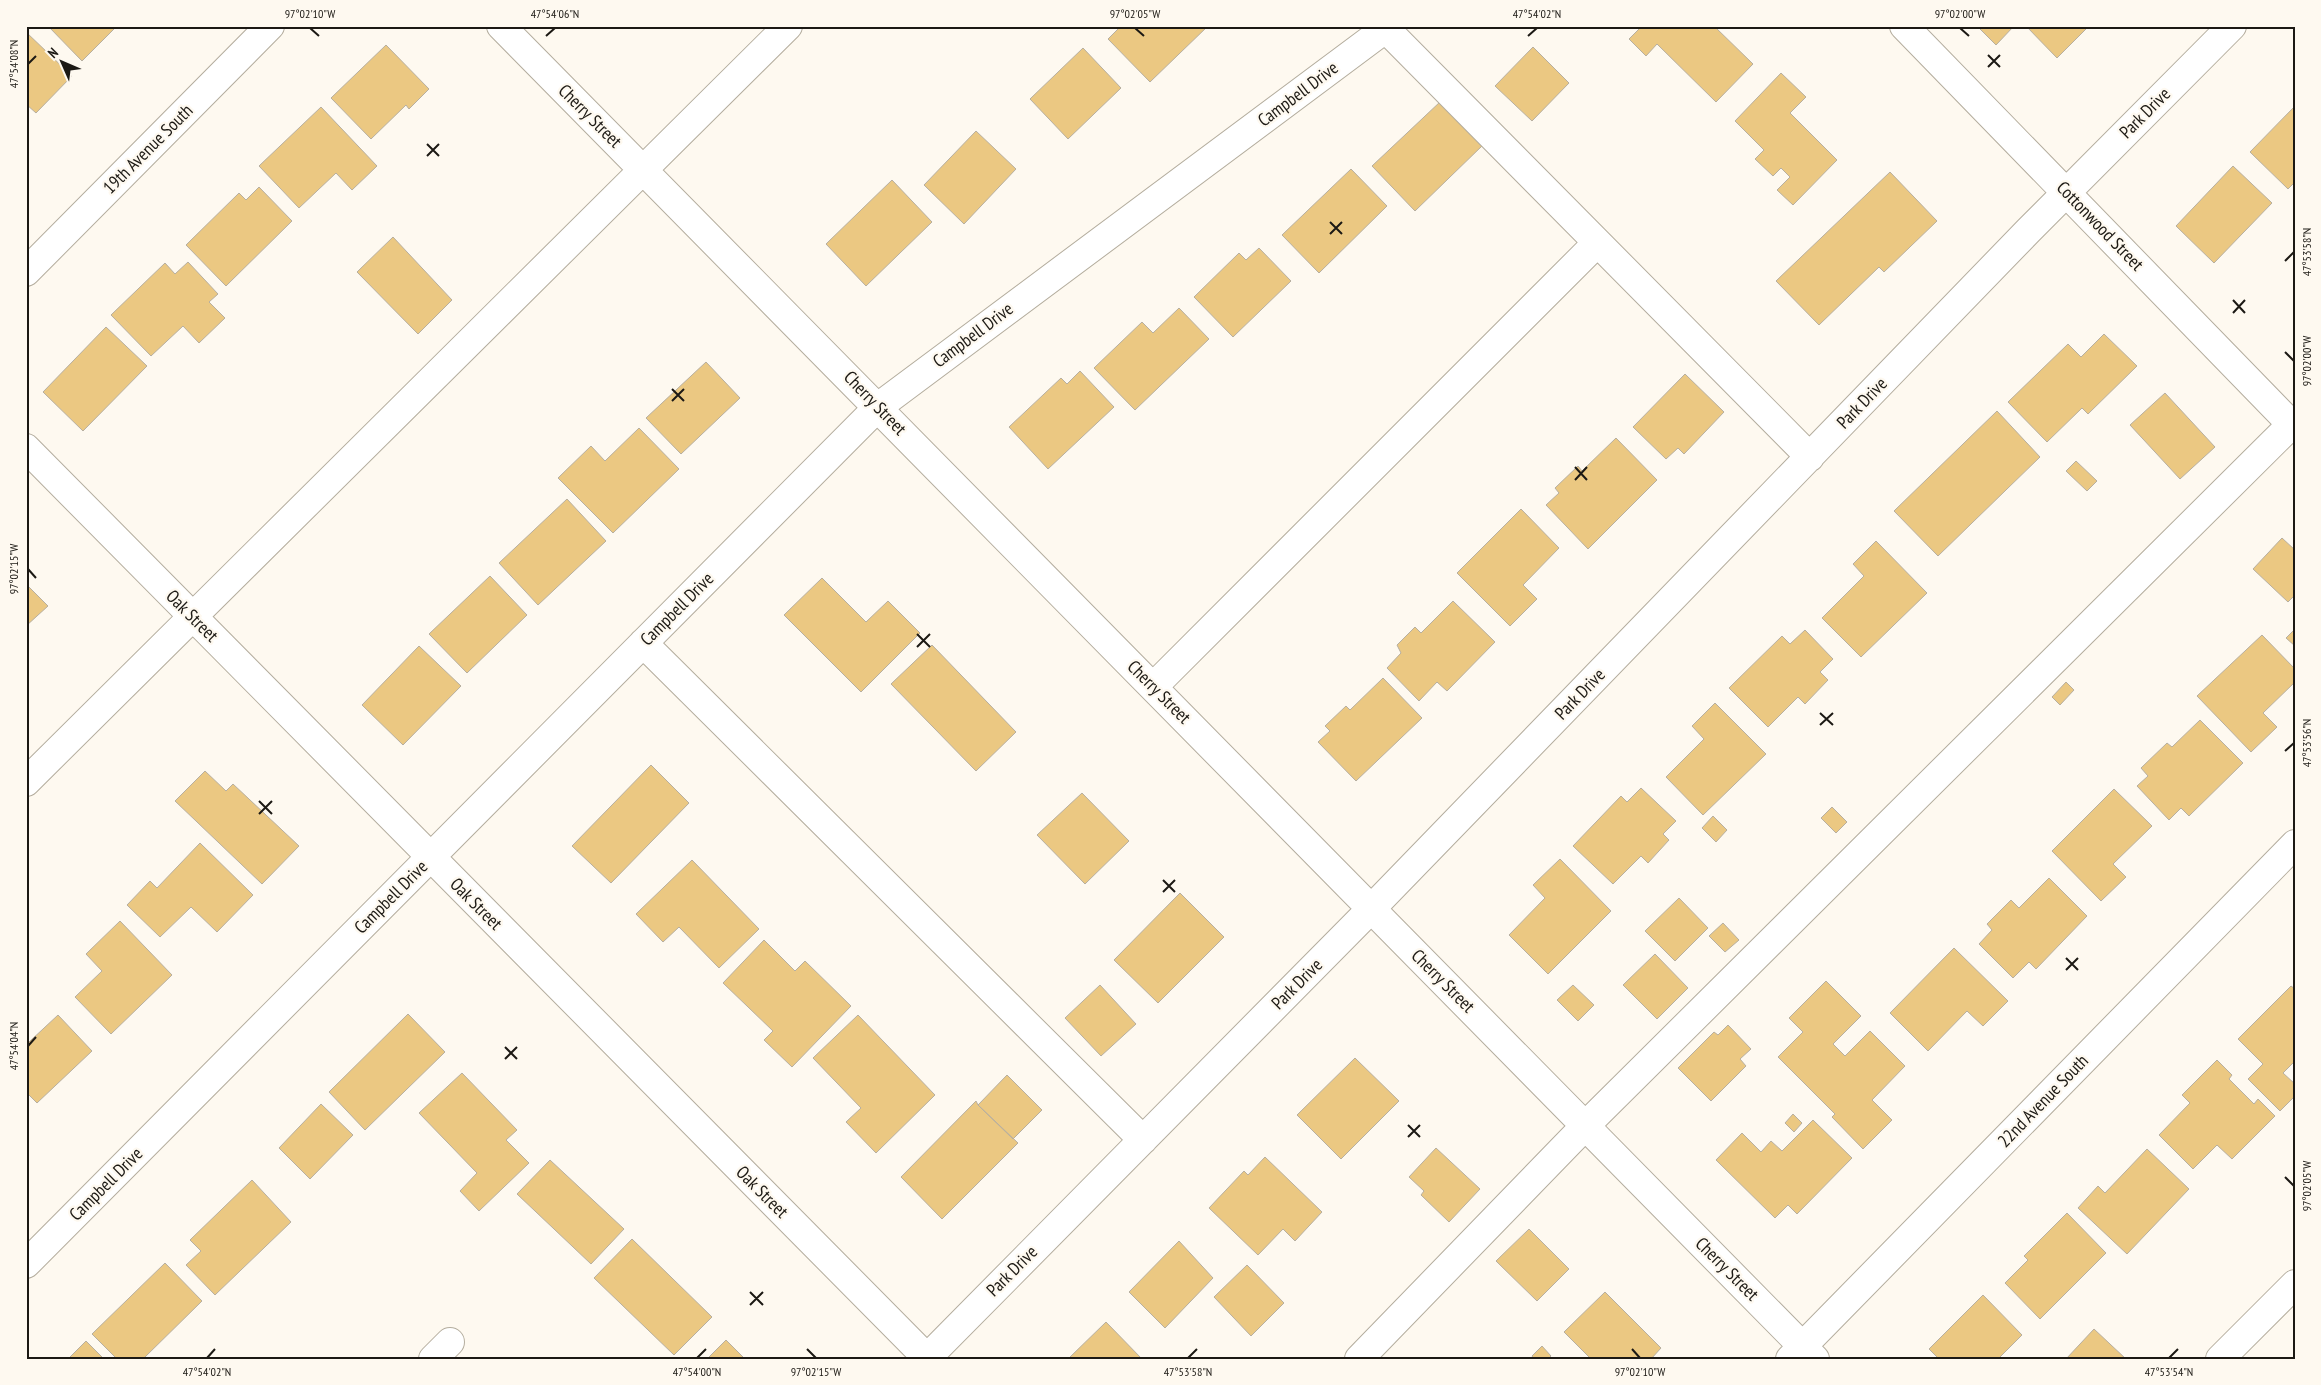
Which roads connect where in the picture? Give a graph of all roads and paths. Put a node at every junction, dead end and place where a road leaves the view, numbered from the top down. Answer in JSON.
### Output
{"nodes":[{"id":1,"x":270,"y":26,"type":"edge"},
{"id":2,"x":501,"y":26,"type":"edge"},
{"id":3,"x":788,"y":26,"type":"edge"},
{"id":4,"x":1904,"y":26,"type":"edge"},
{"id":5,"x":2232,"y":26,"type":"edge"},
{"id":6,"x":1386,"y":27,"type":"edge"},
{"id":7,"x":644,"y":170,"type":"junction"},
{"id":8,"x":2067,"y":192,"type":"junction"},
{"id":9,"x":1597,"y":243,"type":"junction"},
{"id":10,"x":26,"y":272,"type":"edge"},
{"id":11,"x":878,"y":407,"type":"junction"},
{"id":12,"x":2294,"y":424,"type":"edge"},
{"id":13,"x":26,"y":448,"type":"edge"},
{"id":14,"x":1810,"y":457,"type":"junction"},
{"id":15,"x":192,"y":617,"type":"junction"},
{"id":16,"x":643,"y":643,"type":"junction"},
{"id":17,"x":1154,"y":686,"type":"junction"},
{"id":18,"x":26,"y":782,"type":"edge"},
{"id":19,"x":2295,"y":844,"type":"edge"},
{"id":20,"x":430,"y":858,"type":"junction"},
{"id":21,"x":1372,"y":908,"type":"junction"},
{"id":22,"x":1586,"y":1125,"type":"junction"},
{"id":23,"x":1143,"y":1140,"type":"junction"},
{"id":24,"x":26,"y":1264,"type":"edge"},
{"id":25,"x":2295,"y":1284,"type":"edge"},
{"id":26,"x":1803,"y":1355,"type":"edge"},
{"id":27,"x":927,"y":1358,"type":"edge"},
{"id":28,"x":1359,"y":1359,"type":"edge"},
{"id":29,"x":2220,"y":1359,"type":"edge"}],
"edges":[{"from":1,"to":10,"type":"street","name":"19th Avenue South"},
{"from":2,"to":7,"type":"street","name":"Cherry Street"},
{"from":3,"to":7,"type":"street"},
{"from":4,"to":8,"type":"street","name":"Cottonwood Street"},
{"from":5,"to":8,"type":"street","name":"Park Drive"},
{"from":6,"to":9,"type":"street"},
{"from":6,"to":11,"type":"street","name":"Campbell Drive"},
{"from":7,"to":11,"type":"street","name":"Cherry Street"},
{"from":7,"to":15,"type":"street"},
{"from":8,"to":12,"type":"street","name":"Cottonwood Street"},
{"from":8,"to":14,"type":"street","name":"Park Drive"},
{"from":9,"to":14,"type":"street"},
{"from":9,"to":17,"type":"street"},
{"from":11,"to":16,"type":"street","name":"Campbell Drive"},
{"from":11,"to":17,"type":"street","name":"Cherry Street"},
{"from":12,"to":22,"type":"street"},
{"from":13,"to":15,"type":"street","name":"Oak Street"},
{"from":14,"to":21,"type":"street","name":"Park Drive"},
{"from":15,"to":18,"type":"street"},
{"from":15,"to":20,"type":"street","name":"Oak Street"},
{"from":16,"to":20,"type":"street","name":"Campbell Drive"},
{"from":16,"to":23,"type":"street"},
{"from":17,"to":21,"type":"street","name":"Cherry Street"},
{"from":19,"to":26,"type":"street","name":"22nd Avenue South"},
{"from":20,"to":24,"type":"street","name":"Campbell Drive"},
{"from":20,"to":27,"type":"street","name":"Oak Street"},
{"from":21,"to":22,"type":"street","name":"Cherry Street"},
{"from":21,"to":23,"type":"street","name":"Park Drive"},
{"from":22,"to":26,"type":"street","name":"Cherry Street"},
{"from":22,"to":28,"type":"street"},
{"from":23,"to":27,"type":"street","name":"Park Drive"},
{"from":25,"to":29,"type":"street"}]}
